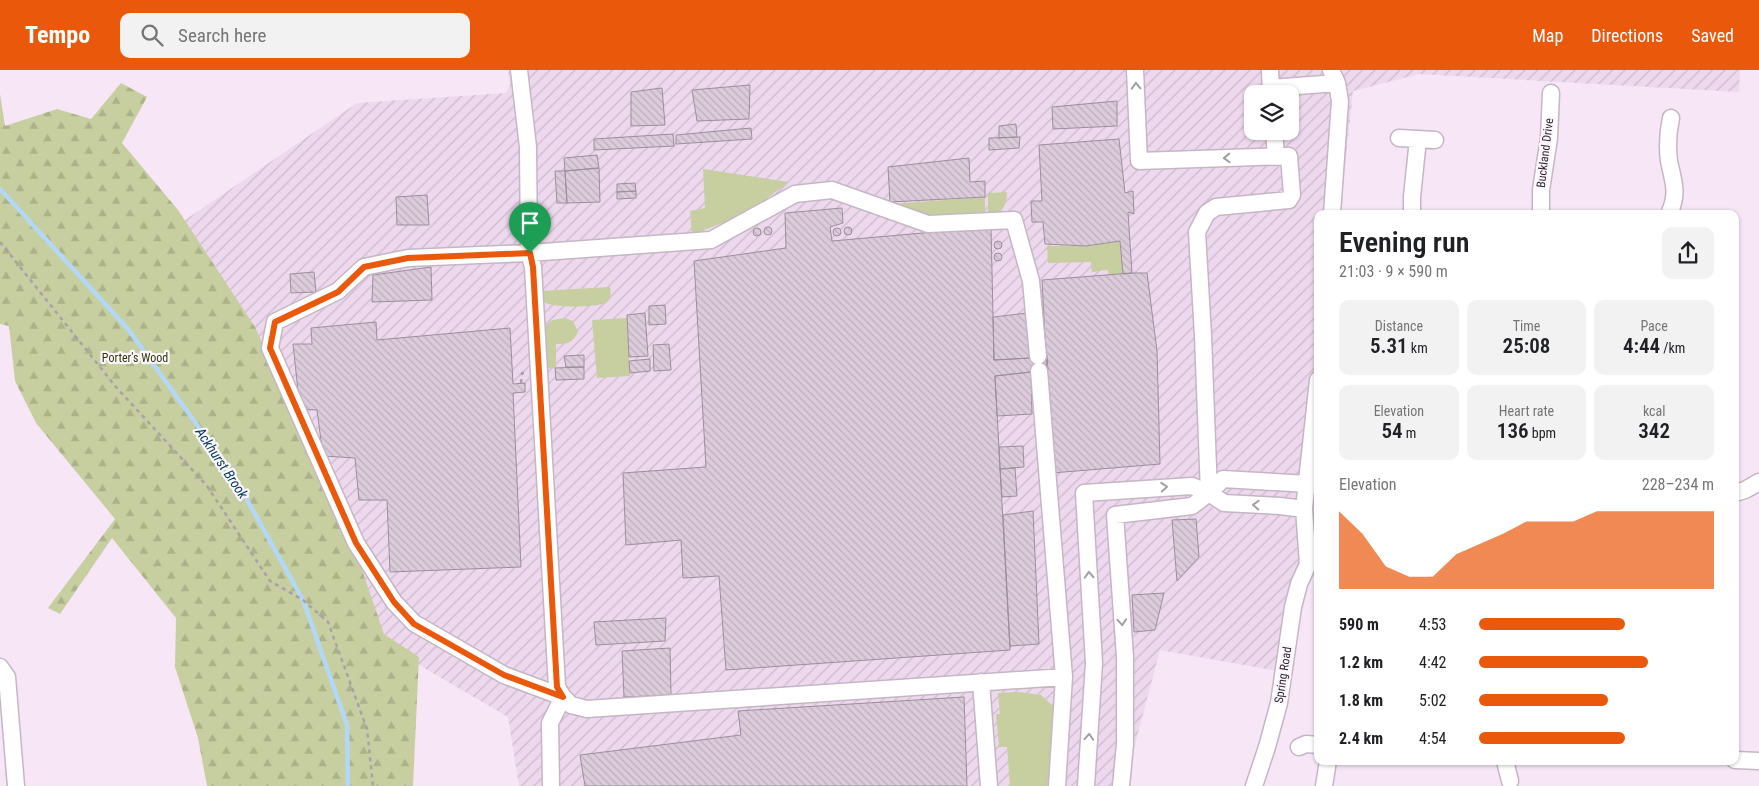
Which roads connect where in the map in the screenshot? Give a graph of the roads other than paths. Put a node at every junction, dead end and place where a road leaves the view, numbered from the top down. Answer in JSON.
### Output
{"nodes":[{"id":1,"x":519,"y":70,"type":"edge"},
{"id":2,"x":1135,"y":70,"type":"edge"},
{"id":3,"x":1270,"y":70,"type":"edge"},
{"id":4,"x":1334,"y":76,"type":"edge"},
{"id":5,"x":1271,"y":85,"type":"edge"},
{"id":6,"x":1296,"y":85,"type":"edge"},
{"id":7,"x":1551,"y":93,"type":"dead end"},
{"id":8,"x":1671,"y":118,"type":"dead end"},
{"id":9,"x":1399,"y":138,"type":"dead end"},
{"id":10,"x":1418,"y":139,"type":"junction"},
{"id":11,"x":1275,"y":140,"type":"edge"},
{"id":12,"x":1435,"y":140,"type":"dead end"},
{"id":13,"x":1276,"y":156,"type":"junction"},
{"id":14,"x":1332,"y":210,"type":"edge"},
{"id":15,"x":1412,"y":210,"type":"edge"},
{"id":16,"x":1541,"y":210,"type":"edge"},
{"id":17,"x":1671,"y":210,"type":"edge"},
{"id":18,"x":530,"y":253,"type":"junction"},
{"id":19,"x":1314,"y":432,"type":"edge"},
{"id":20,"x":1759,"y":482,"type":"edge"},
{"id":21,"x":1308,"y":484,"type":"junction"},
{"id":22,"x":1739,"y":492,"type":"edge"},
{"id":23,"x":1209,"y":493,"type":"junction"},
{"id":24,"x":1304,"y":510,"type":"junction"},
{"id":25,"x":1313,"y":565,"type":"edge"},
{"id":26,"x":3,"y":672,"type":"edge"},
{"id":27,"x":1064,"y":677,"type":"junction"},
{"id":28,"x":981,"y":682,"type":"junction"},
{"id":29,"x":563,"y":697,"type":"junction"},
{"id":30,"x":1314,"y":745,"type":"edge"},
{"id":31,"x":1299,"y":747,"type":"dead end"},
{"id":32,"x":1739,"y":760,"type":"edge"},
{"id":33,"x":1759,"y":761,"type":"edge"},
{"id":34,"x":1327,"y":765,"type":"edge"},
{"id":35,"x":1506,"y":765,"type":"edge"},
{"id":36,"x":1510,"y":781,"type":"dead end"},
{"id":37,"x":16,"y":786,"type":"edge"},
{"id":38,"x":551,"y":786,"type":"edge"},
{"id":39,"x":989,"y":786,"type":"edge"},
{"id":40,"x":1057,"y":786,"type":"edge"},
{"id":41,"x":1086,"y":786,"type":"edge"},
{"id":42,"x":1121,"y":786,"type":"edge"},
{"id":43,"x":1254,"y":786,"type":"edge"},
{"id":44,"x":1324,"y":786,"type":"edge"}],
"edges":[{"from":1,"to":18,"type":"street"},
{"from":13,"to":2,"type":"street","one_way":true},
{"from":3,"to":5,"type":"street"},
{"from":4,"to":6,"type":"street"},
{"from":4,"to":14,"type":"street"},
{"from":7,"to":16,"type":"street","name":"Buckland Drive"},
{"from":8,"to":17,"type":"street"},
{"from":9,"to":10,"type":"street"},
{"from":10,"to":12,"type":"street"},
{"from":10,"to":15,"type":"street"},
{"from":11,"to":13,"type":"street"},
{"from":13,"to":23,"type":"street"},
{"from":18,"to":27,"type":"street"},
{"from":18,"to":29,"type":"street"},
{"from":18,"to":29,"type":"street"},
{"from":19,"to":21,"type":"street"},
{"from":20,"to":22,"type":"street"},
{"from":21,"to":23,"type":"street"},
{"from":21,"to":24,"type":"street"},
{"from":24,"to":23,"type":"street","one_way":true},
{"from":41,"to":23,"type":"street","one_way":true},
{"from":23,"to":42,"type":"street","one_way":true},
{"from":24,"to":25,"type":"street"},
{"from":25,"to":43,"type":"street","name":"Spring Road"},
{"from":26,"to":37,"type":"street"},
{"from":27,"to":28,"type":"street"},
{"from":27,"to":40,"type":"street"},
{"from":28,"to":29,"type":"street"},
{"from":28,"to":39,"type":"street"},
{"from":29,"to":38,"type":"street"},
{"from":30,"to":31,"type":"street"},
{"from":32,"to":33,"type":"street"},
{"from":34,"to":44,"type":"street"},
{"from":35,"to":36,"type":"street"}]}
